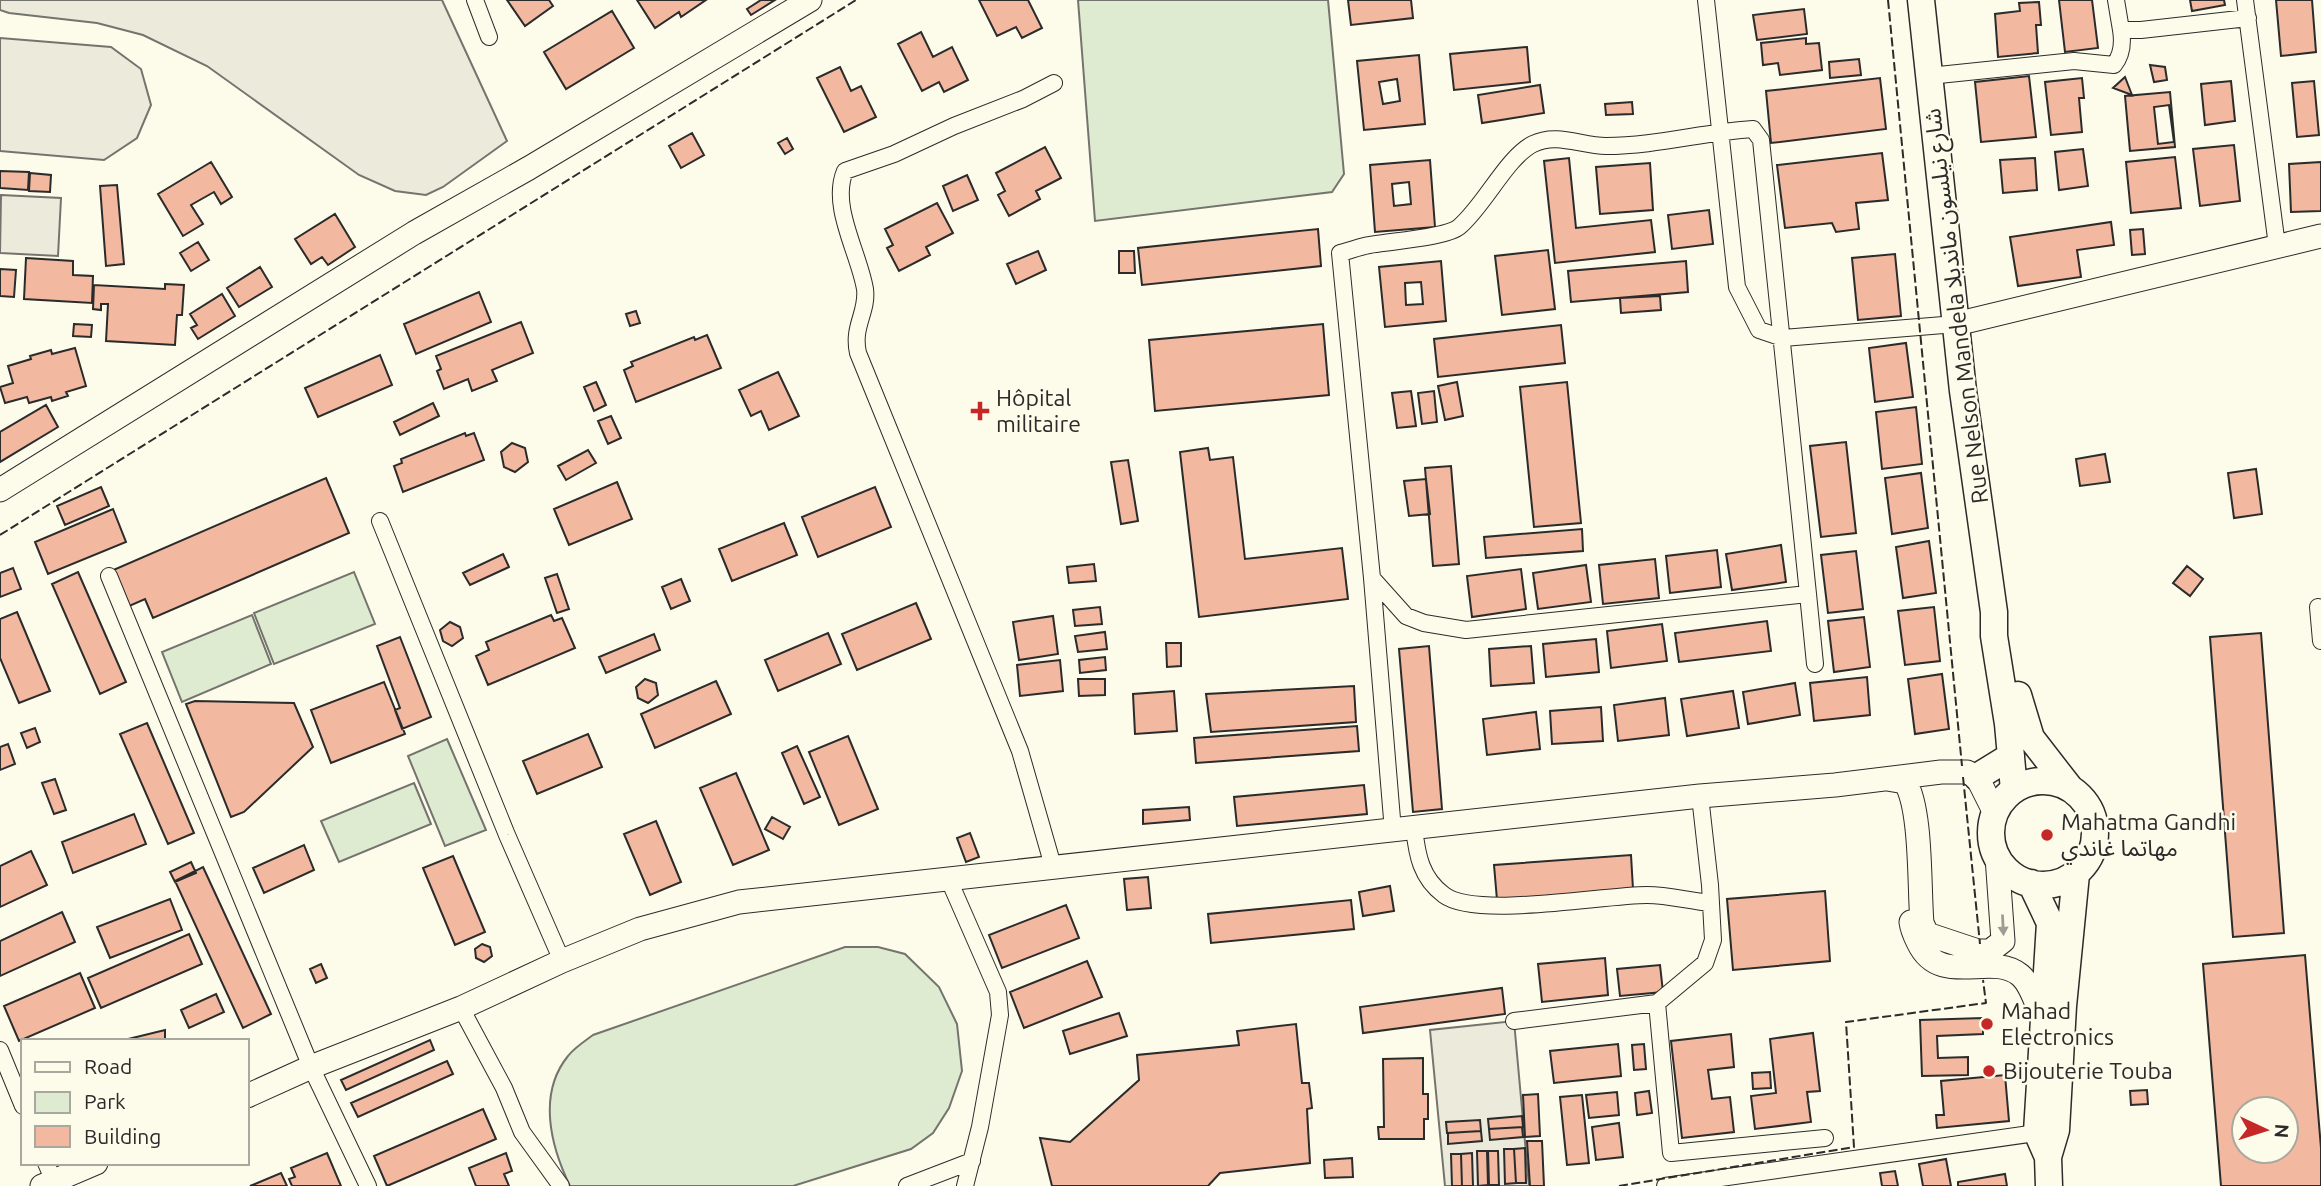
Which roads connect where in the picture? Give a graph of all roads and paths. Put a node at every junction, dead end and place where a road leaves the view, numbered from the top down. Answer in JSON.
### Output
{"nodes":[{"id":1,"x":475,"y":0,"type":"edge"},
{"id":2,"x":810,"y":0,"type":"edge"},
{"id":3,"x":1706,"y":0,"type":"edge"},
{"id":4,"x":1921,"y":0,"type":"edge"},
{"id":5,"x":2116,"y":0,"type":"edge"},
{"id":6,"x":2245,"y":0,"type":"edge"},
{"id":7,"x":2248,"y":18,"type":"junction"},
{"id":8,"x":2121,"y":30,"type":"junction"},
{"id":9,"x":489,"y":37,"type":"dead end"},
{"id":10,"x":1929,"y":76,"type":"junction"},
{"id":11,"x":1054,"y":83,"type":"dead end"},
{"id":12,"x":1720,"y":131,"type":"junction"},
{"id":13,"x":2321,"y":236,"type":"edge"},
{"id":14,"x":2277,"y":246,"type":"junction"},
{"id":15,"x":1956,"y":324,"type":"junction"},
{"id":16,"x":1783,"y":338,"type":"junction"},
{"id":17,"x":0,"y":491,"type":"edge"},
{"id":18,"x":380,"y":521,"type":"dead end"},
{"id":19,"x":109,"y":576,"type":"dead end"},
{"id":20,"x":1372,"y":578,"type":"junction"},
{"id":21,"x":1808,"y":594,"type":"junction"},
{"id":22,"x":2318,"y":607,"type":"dead end"},
{"id":23,"x":1994,"y":612,"type":"junction"},
{"id":24,"x":2321,"y":641,"type":"edge"},
{"id":25,"x":1815,"y":664,"type":"dead end"},
{"id":26,"x":2011,"y":757,"type":"junction"},
{"id":27,"x":1978,"y":777,"type":"junction"},
{"id":28,"x":1886,"y":779,"type":"junction"},
{"id":29,"x":2069,"y":787,"type":"junction"},
{"id":30,"x":2014,"y":790,"type":"junction"},
{"id":31,"x":1700,"y":796,"type":"junction"},
{"id":32,"x":1995,"y":813,"type":"junction"},
{"id":33,"x":1404,"y":830,"type":"junction"},
{"id":34,"x":1997,"y":857,"type":"junction"},
{"id":35,"x":1053,"y":866,"type":"junction"},
{"id":36,"x":2076,"y":874,"type":"junction"},
{"id":37,"x":949,"y":880,"type":"junction"},
{"id":38,"x":2031,"y":883,"type":"junction"},
{"id":39,"x":1711,"y":903,"type":"junction"},
{"id":40,"x":562,"y":961,"type":"junction"},
{"id":41,"x":1657,"y":1003,"type":"junction"},
{"id":42,"x":461,"y":1008,"type":"junction"},
{"id":43,"x":2042,"y":1018,"type":"junction"},
{"id":44,"x":1514,"y":1021,"type":"dead end"},
{"id":45,"x":0,"y":1051,"type":"edge"},
{"id":46,"x":311,"y":1067,"type":"junction"},
{"id":47,"x":248,"y":1096,"type":"edge"},
{"id":48,"x":21,"y":1101,"type":"edge"},
{"id":49,"x":2046,"y":1131,"type":"junction"},
{"id":50,"x":1825,"y":1138,"type":"dead end"},
{"id":51,"x":972,"y":1161,"type":"junction"},
{"id":52,"x":90,"y":1165,"type":"edge"},
{"id":53,"x":49,"y":1179,"type":"edge"},
{"id":54,"x":368,"y":1186,"type":"edge"},
{"id":55,"x":561,"y":1186,"type":"edge"},
{"id":56,"x":906,"y":1186,"type":"edge"},
{"id":57,"x":965,"y":1186,"type":"edge"},
{"id":58,"x":1665,"y":1186,"type":"edge"},
{"id":59,"x":2049,"y":1186,"type":"edge"}],
"edges":[{"from":1,"to":9,"type":"street"},
{"from":2,"to":17,"type":"street"},
{"from":3,"to":12,"type":"street"},
{"from":4,"to":10,"type":"main road","name":"Rue Nelson Mandela شارع نيلسون مانديلا"},
{"from":5,"to":8,"type":"street"},
{"from":6,"to":7,"type":"street"},
{"from":7,"to":8,"type":"street"},
{"from":7,"to":14,"type":"street"},
{"from":8,"to":10,"type":"street"},
{"from":10,"to":15,"type":"main road","name":"Rue Nelson Mandela شارع نيلسون مانديلا"},
{"from":11,"to":35,"type":"street"},
{"from":12,"to":16,"type":"street"},
{"from":12,"to":16,"type":"street"},
{"from":12,"to":20,"type":"street"},
{"from":13,"to":14,"type":"street"},
{"from":14,"to":15,"type":"street"},
{"from":15,"to":16,"type":"street"},
{"from":15,"to":23,"type":"main road","name":"Rue Nelson Mandela شارع نيلسون مانديلا"},
{"from":16,"to":21,"type":"street"},
{"from":18,"to":40,"type":"street"},
{"from":19,"to":46,"type":"street"},
{"from":20,"to":21,"type":"street"},
{"from":20,"to":33,"type":"street"},
{"from":21,"to":25,"type":"street"},
{"from":22,"to":24,"type":"street"},
{"from":23,"to":26,"type":"main road","name":"Rue Nelson Mandela شارع نيلسون مانديلا"},
{"from":23,"to":29,"type":"main road","name":"Rue Nelson Mandela شارع نيلسون مانديلا"},
{"from":26,"to":27,"type":"main road"},
{"from":26,"to":30,"type":"main road","name":"Rue Nelson Mandela شارع نيلسون مانديلا"},
{"from":27,"to":28,"type":"street"},
{"from":27,"to":32,"type":"street"},
{"from":28,"to":31,"type":"street"},
{"from":34,"to":28,"type":"street","one_way":true},
{"from":28,"to":43,"type":"street"},
{"from":29,"to":30,"type":"main road"},
{"from":29,"to":36,"type":"main road"},
{"from":30,"to":32,"type":"main road"},
{"from":31,"to":33,"type":"street"},
{"from":31,"to":39,"type":"street"},
{"from":32,"to":34,"type":"main road"},
{"from":33,"to":35,"type":"street"},
{"from":33,"to":39,"type":"street"},
{"from":34,"to":38,"type":"main road"},
{"from":35,"to":37,"type":"street"},
{"from":36,"to":38,"type":"main road"},
{"from":36,"to":49,"type":"main road"},
{"from":37,"to":40,"type":"street"},
{"from":37,"to":51,"type":"street"},
{"from":38,"to":43,"type":"main road"},
{"from":39,"to":41,"type":"street"},
{"from":40,"to":42,"type":"street"},
{"from":41,"to":44,"type":"street"},
{"from":41,"to":50,"type":"street"},
{"from":42,"to":46,"type":"street"},
{"from":42,"to":55,"type":"street"},
{"from":43,"to":49,"type":"main road"},
{"from":45,"to":48,"type":"street"},
{"from":46,"to":47,"type":"street"},
{"from":46,"to":54,"type":"street"},
{"from":49,"to":58,"type":"street"},
{"from":49,"to":59,"type":"main road"},
{"from":51,"to":56,"type":"street"},
{"from":51,"to":57,"type":"street"},
{"from":52,"to":53,"type":"street"}]}
